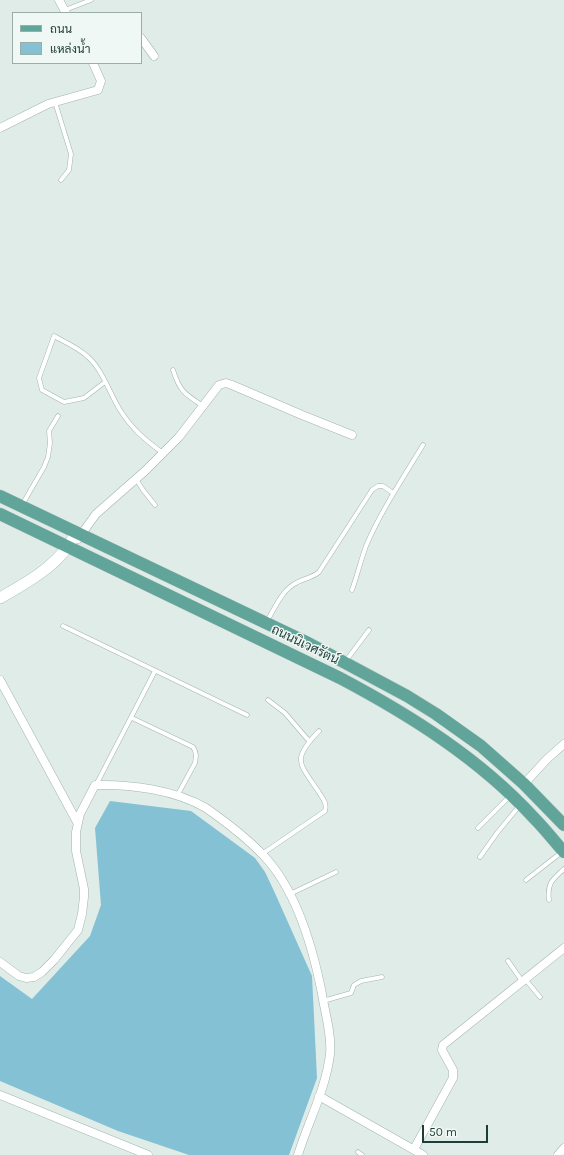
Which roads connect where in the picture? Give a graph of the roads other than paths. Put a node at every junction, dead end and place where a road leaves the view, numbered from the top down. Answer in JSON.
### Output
{"nodes":[{"id":1,"x":59,"y":0,"type":"edge"},
{"id":2,"x":91,"y":0,"type":"edge"},
{"id":3,"x":65,"y":11,"type":"edge"},
{"id":4,"x":142,"y":39,"type":"edge"},
{"id":5,"x":154,"y":56,"type":"dead end"},
{"id":6,"x":94,"y":64,"type":"edge"},
{"id":7,"x":55,"y":102,"type":"junction"},
{"id":8,"x":0,"y":128,"type":"edge"},
{"id":9,"x":61,"y":180,"type":"dead end"},
{"id":10,"x":173,"y":370,"type":"dead end"},
{"id":11,"x":105,"y":382,"type":"junction"},
{"id":12,"x":203,"y":406,"type":"junction"},
{"id":13,"x":58,"y":416,"type":"dead end"},
{"id":14,"x":352,"y":435,"type":"dead end"},
{"id":15,"x":423,"y":445,"type":"dead end"},
{"id":16,"x":163,"y":453,"type":"junction"},
{"id":17,"x":136,"y":479,"type":"junction"},
{"id":18,"x":393,"y":493,"type":"junction"},
{"id":19,"x":2,"y":497,"type":"edge"},
{"id":20,"x":155,"y":505,"type":"dead end"},
{"id":21,"x":22,"y":506,"type":"junction"},
{"id":22,"x":0,"y":514,"type":"edge"},
{"id":23,"x":78,"y":533,"type":"junction"},
{"id":24,"x":70,"y":549,"type":"junction"},
{"id":25,"x":352,"y":590,"type":"dead end"},
{"id":26,"x":1,"y":596,"type":"edge"},
{"id":27,"x":266,"y":623,"type":"junction"},
{"id":28,"x":63,"y":626,"type":"dead end"},
{"id":29,"x":369,"y":630,"type":"dead end"},
{"id":30,"x":345,"y":663,"type":"junction"},
{"id":31,"x":155,"y":671,"type":"junction"},
{"id":32,"x":0,"y":680,"type":"edge"},
{"id":33,"x":268,"y":700,"type":"dead end"},
{"id":34,"x":247,"y":715,"type":"dead end"},
{"id":35,"x":132,"y":718,"type":"junction"},
{"id":36,"x":319,"y":731,"type":"dead end"},
{"id":37,"x":309,"y":740,"type":"junction"},
{"id":38,"x":564,"y":744,"type":"edge"},
{"id":39,"x":524,"y":784,"type":"junction"},
{"id":40,"x":96,"y":785,"type":"junction"},
{"id":41,"x":511,"y":795,"type":"junction"},
{"id":42,"x":177,"y":796,"type":"junction"},
{"id":43,"x":521,"y":804,"type":"junction"},
{"id":44,"x":77,"y":822,"type":"junction"},
{"id":45,"x":564,"y":825,"type":"edge"},
{"id":46,"x":478,"y":828,"type":"dead end"},
{"id":47,"x":564,"y":852,"type":"edge"},
{"id":48,"x":262,"y":854,"type":"junction"},
{"id":49,"x":480,"y":857,"type":"dead end"},
{"id":50,"x":564,"y":869,"type":"edge"},
{"id":51,"x":336,"y":872,"type":"dead end"},
{"id":52,"x":526,"y":880,"type":"dead end"},
{"id":53,"x":289,"y":894,"type":"junction"},
{"id":54,"x":549,"y":900,"type":"dead end"},
{"id":55,"x":564,"y":948,"type":"edge"},
{"id":56,"x":508,"y":961,"type":"dead end"},
{"id":57,"x":0,"y":962,"type":"edge"},
{"id":58,"x":382,"y":977,"type":"dead end"},
{"id":59,"x":523,"y":980,"type":"junction"},
{"id":60,"x":540,"y":997,"type":"dead end"},
{"id":61,"x":323,"y":1001,"type":"junction"},
{"id":62,"x":0,"y":1095,"type":"edge"},
{"id":63,"x":319,"y":1096,"type":"junction"},
{"id":64,"x":564,"y":1148,"type":"edge"},
{"id":65,"x":414,"y":1150,"type":"junction"},
{"id":66,"x":148,"y":1155,"type":"edge"},
{"id":67,"x":298,"y":1155,"type":"edge"},
{"id":68,"x":423,"y":1155,"type":"edge"},
{"id":69,"x":558,"y":1155,"type":"edge"}],
"edges":[{"from":1,"to":3,"type":"street"},
{"from":2,"to":3,"type":"lane"},
{"from":4,"to":5,"type":"street"},
{"from":6,"to":7,"type":"street"},
{"from":7,"to":8,"type":"street"},
{"from":7,"to":9,"type":"lane"},
{"from":10,"to":12,"type":"lane"},
{"from":11,"to":11,"type":"lane"},
{"from":11,"to":16,"type":"lane"},
{"from":12,"to":14,"type":"street"},
{"from":12,"to":16,"type":"street"},
{"from":13,"to":21,"type":"lane"},
{"from":15,"to":18,"type":"lane"},
{"from":16,"to":17,"type":"street"},
{"from":17,"to":20,"type":"lane"},
{"from":17,"to":23,"type":"street"},
{"from":18,"to":25,"type":"lane"},
{"from":18,"to":27,"type":"lane"},
{"from":19,"to":21,"type":"main road","name":"ถนนนิเวศรัตน์"},
{"from":21,"to":23,"type":"main road","name":"ถนนนิเวศรัตน์"},
{"from":22,"to":24,"type":"main road","name":"ถนนนิเวศรัตน์"},
{"from":23,"to":24,"type":"street"},
{"from":23,"to":27,"type":"main road","name":"ถนนนิเวศรัตน์"},
{"from":24,"to":26,"type":"street"},
{"from":24,"to":41,"type":"main road","name":"ถนนนิเวศรัตน์"},
{"from":27,"to":30,"type":"main road","name":"ถนนนิเวศรัตน์"},
{"from":28,"to":31,"type":"lane"},
{"from":29,"to":30,"type":"lane"},
{"from":30,"to":39,"type":"main road","name":"ถนนนิเวศรัตน์"},
{"from":31,"to":34,"type":"lane"},
{"from":31,"to":35,"type":"lane"},
{"from":32,"to":44,"type":"street"},
{"from":33,"to":37,"type":"lane"},
{"from":35,"to":40,"type":"lane"},
{"from":35,"to":42,"type":"lane"},
{"from":36,"to":37,"type":"lane"},
{"from":37,"to":48,"type":"lane"},
{"from":38,"to":39,"type":"street"},
{"from":39,"to":45,"type":"main road","name":"ถนนนิเวศรัตน์"},
{"from":40,"to":42,"type":"street"},
{"from":40,"to":44,"type":"street"},
{"from":41,"to":43,"type":"main road","name":"ถนนนิเวศรัตน์"},
{"from":41,"to":46,"type":"lane"},
{"from":42,"to":48,"type":"street"},
{"from":43,"to":47,"type":"main road","name":"ถนนนิเวศรัตน์"},
{"from":43,"to":49,"type":"lane"},
{"from":44,"to":57,"type":"street"},
{"from":47,"to":52,"type":"lane"},
{"from":48,"to":53,"type":"street"},
{"from":50,"to":54,"type":"lane"},
{"from":51,"to":53,"type":"lane"},
{"from":53,"to":61,"type":"street"},
{"from":55,"to":59,"type":"street"},
{"from":56,"to":59,"type":"lane"},
{"from":58,"to":61,"type":"lane"},
{"from":59,"to":60,"type":"lane"},
{"from":59,"to":65,"type":"street"},
{"from":61,"to":63,"type":"street"},
{"from":62,"to":66,"type":"street"},
{"from":63,"to":65,"type":"street"},
{"from":63,"to":67,"type":"street"},
{"from":64,"to":69,"type":"street"},
{"from":65,"to":68,"type":"street"}]}
